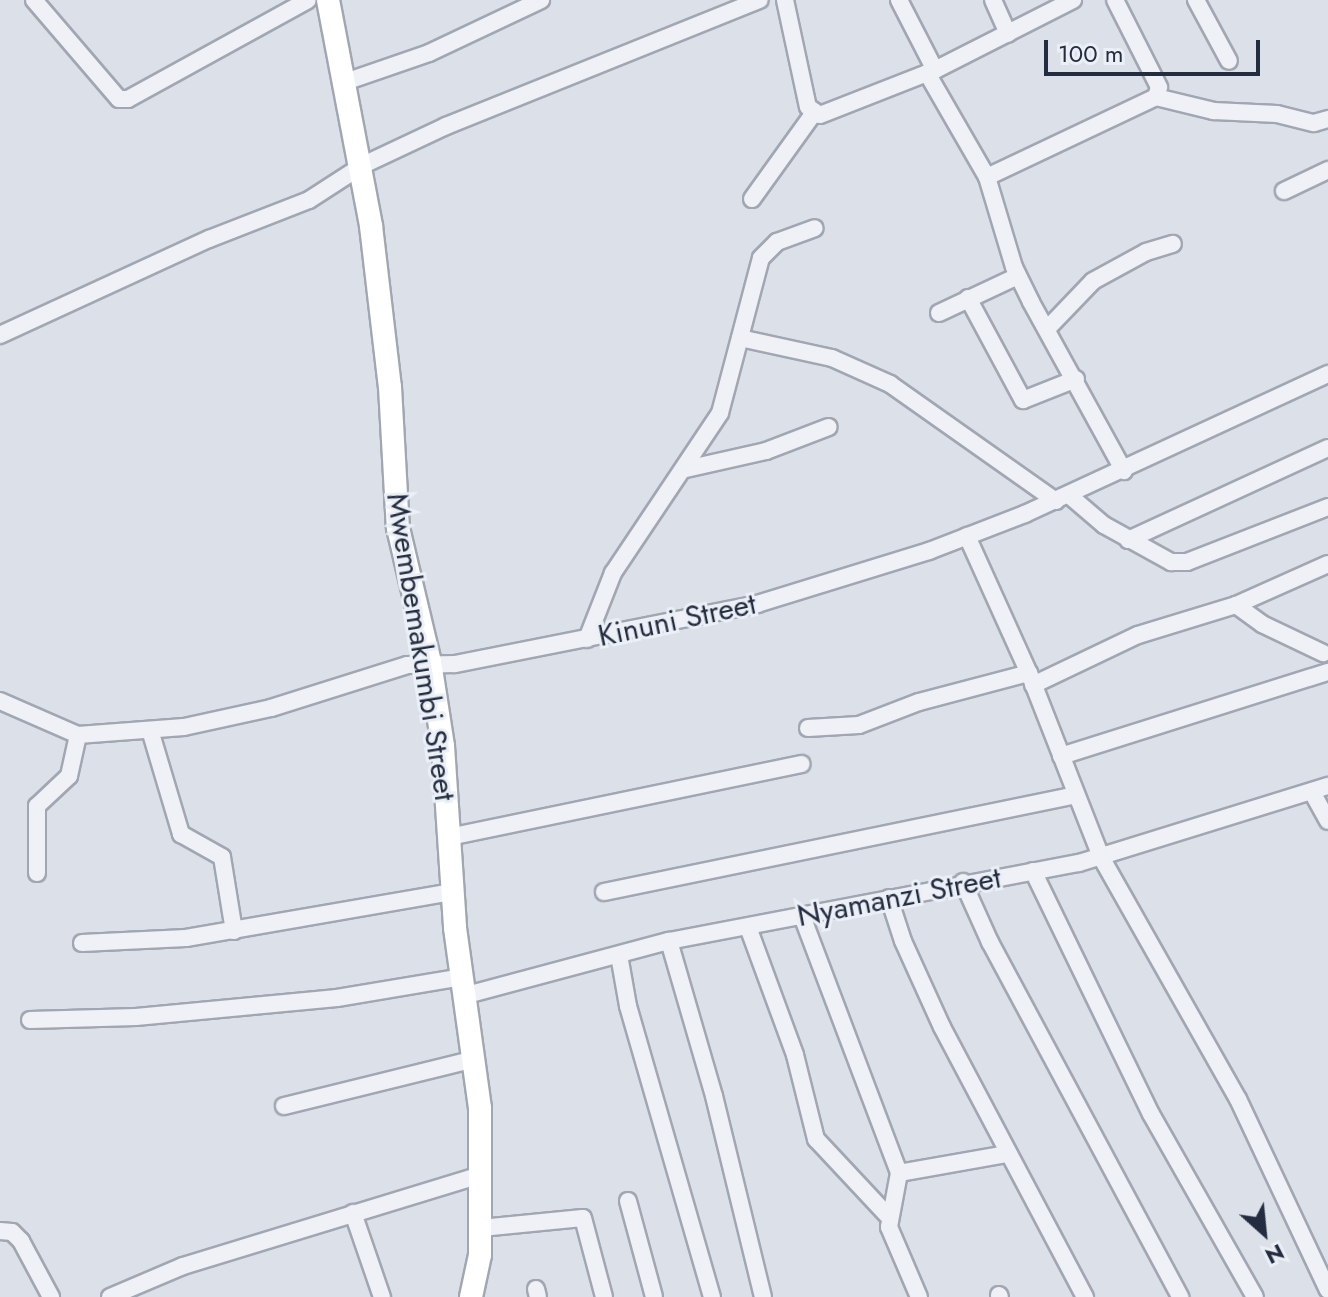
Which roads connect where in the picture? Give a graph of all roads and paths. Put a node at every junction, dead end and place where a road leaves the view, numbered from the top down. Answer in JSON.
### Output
{"nodes":[{"id":1,"x":34,"y":0,"type":"edge"},
{"id":2,"x":308,"y":0,"type":"edge"},
{"id":3,"x":328,"y":0,"type":"edge"},
{"id":4,"x":541,"y":0,"type":"edge"},
{"id":5,"x":760,"y":0,"type":"edge"},
{"id":6,"x":785,"y":0,"type":"edge"},
{"id":7,"x":899,"y":0,"type":"edge"},
{"id":8,"x":993,"y":0,"type":"edge"},
{"id":9,"x":1115,"y":0,"type":"edge"},
{"id":10,"x":1196,"y":0,"type":"edge"},
{"id":11,"x":1068,"y":1,"type":"edge"},
{"id":12,"x":1008,"y":34,"type":"junction"},
{"id":13,"x":1229,"y":61,"type":"dead end"},
{"id":14,"x":931,"y":71,"type":"junction"},
{"id":15,"x":345,"y":82,"type":"junction"},
{"id":16,"x":1156,"y":97,"type":"junction"},
{"id":17,"x":813,"y":114,"type":"junction"},
{"id":18,"x":1328,"y":119,"type":"edge"},
{"id":19,"x":363,"y":165,"type":"junction"},
{"id":20,"x":1328,"y":170,"type":"edge"},
{"id":21,"x":987,"y":177,"type":"junction"},
{"id":22,"x":1284,"y":191,"type":"dead end"},
{"id":23,"x":752,"y":199,"type":"dead end"},
{"id":24,"x":815,"y":228,"type":"dead end"},
{"id":25,"x":1173,"y":244,"type":"dead end"},
{"id":26,"x":1018,"y":276,"type":"junction"},
{"id":27,"x":968,"y":298,"type":"junction"},
{"id":28,"x":939,"y":313,"type":"dead end"},
{"id":29,"x":1047,"y":329,"type":"junction"},
{"id":30,"x":0,"y":335,"type":"edge"},
{"id":31,"x":740,"y":338,"type":"junction"},
{"id":32,"x":1328,"y":374,"type":"edge"},
{"id":33,"x":1076,"y":379,"type":"junction"},
{"id":34,"x":829,"y":427,"type":"dead end"},
{"id":35,"x":1328,"y":448,"type":"edge"},
{"id":36,"x":686,"y":469,"type":"junction"},
{"id":37,"x":1124,"y":471,"type":"junction"},
{"id":38,"x":1063,"y":498,"type":"junction"},
{"id":39,"x":1328,"y":507,"type":"edge"},
{"id":40,"x":967,"y":536,"type":"junction"},
{"id":41,"x":1128,"y":540,"type":"junction"},
{"id":42,"x":1328,"y":564,"type":"edge"},
{"id":43,"x":1236,"y":605,"type":"junction"},
{"id":44,"x":587,"y":639,"type":"junction"},
{"id":45,"x":1325,"y":650,"type":"edge"},
{"id":46,"x":430,"y":662,"type":"junction"},
{"id":47,"x":1326,"y":671,"type":"edge"},
{"id":48,"x":1031,"y":679,"type":"junction"},
{"id":49,"x":0,"y":701,"type":"edge"},
{"id":50,"x":808,"y":728,"type":"dead end"},
{"id":51,"x":150,"y":730,"type":"junction"},
{"id":52,"x":78,"y":735,"type":"junction"},
{"id":53,"x":1061,"y":756,"type":"junction"},
{"id":54,"x":802,"y":764,"type":"dead end"},
{"id":55,"x":1320,"y":789,"type":"edge"},
{"id":56,"x":1075,"y":795,"type":"junction"},
{"id":57,"x":1328,"y":821,"type":"edge"},
{"id":58,"x":449,"y":837,"type":"junction"},
{"id":59,"x":1101,"y":857,"type":"junction"},
{"id":60,"x":1033,"y":871,"type":"junction"},
{"id":61,"x":37,"y":873,"type":"dead end"},
{"id":62,"x":963,"y":882,"type":"junction"},
{"id":63,"x":451,"y":892,"type":"junction"},
{"id":64,"x":604,"y":892,"type":"dead end"},
{"id":65,"x":889,"y":898,"type":"junction"},
{"id":66,"x":802,"y":916,"type":"junction"},
{"id":67,"x":748,"y":927,"type":"junction"},
{"id":68,"x":234,"y":931,"type":"junction"},
{"id":69,"x":669,"y":941,"type":"junction"},
{"id":70,"x":82,"y":943,"type":"dead end"},
{"id":71,"x":619,"y":955,"type":"junction"},
{"id":72,"x":465,"y":986,"type":"junction"},
{"id":73,"x":30,"y":1020,"type":"dead end"},
{"id":74,"x":475,"y":1059,"type":"junction"},
{"id":75,"x":284,"y":1106,"type":"dead end"},
{"id":76,"x":1007,"y":1154,"type":"junction"},
{"id":77,"x":899,"y":1173,"type":"junction"},
{"id":78,"x":481,"y":1175,"type":"junction"},
{"id":79,"x":628,"y":1201,"type":"dead end"},
{"id":80,"x":353,"y":1213,"type":"junction"},
{"id":81,"x":887,"y":1215,"type":"junction"},
{"id":82,"x":481,"y":1228,"type":"junction"},
{"id":83,"x":0,"y":1231,"type":"edge"},
{"id":84,"x":1328,"y":1290,"type":"edge"},
{"id":85,"x":51,"y":1297,"type":"edge"},
{"id":86,"x":110,"y":1297,"type":"edge"},
{"id":87,"x":382,"y":1297,"type":"edge"},
{"id":88,"x":471,"y":1297,"type":"edge"},
{"id":89,"x":604,"y":1297,"type":"edge"},
{"id":90,"x":654,"y":1297,"type":"edge"},
{"id":91,"x":712,"y":1297,"type":"edge"},
{"id":92,"x":763,"y":1297,"type":"edge"},
{"id":93,"x":919,"y":1297,"type":"edge"},
{"id":94,"x":1085,"y":1297,"type":"edge"},
{"id":95,"x":1180,"y":1297,"type":"edge"},
{"id":96,"x":1255,"y":1297,"type":"edge"}],
"edges":[{"from":1,"to":2,"type":"street"},
{"from":3,"to":15,"type":"street","name":"Mwembemakumbi Street"},
{"from":4,"to":15,"type":"street"},
{"from":5,"to":19,"type":"street"},
{"from":6,"to":17,"type":"street"},
{"from":7,"to":14,"type":"street"},
{"from":8,"to":12,"type":"street"},
{"from":9,"to":16,"type":"street"},
{"from":10,"to":13,"type":"street"},
{"from":11,"to":12,"type":"street"},
{"from":12,"to":14,"type":"street"},
{"from":14,"to":17,"type":"street"},
{"from":14,"to":21,"type":"street"},
{"from":15,"to":19,"type":"street","name":"Mwembemakumbi Street"},
{"from":16,"to":18,"type":"street"},
{"from":16,"to":21,"type":"street"},
{"from":17,"to":23,"type":"street"},
{"from":19,"to":30,"type":"street"},
{"from":19,"to":46,"type":"street","name":"Mwembemakumbi Street"},
{"from":20,"to":22,"type":"street"},
{"from":21,"to":26,"type":"street"},
{"from":24,"to":31,"type":"street"},
{"from":25,"to":29,"type":"street"},
{"from":26,"to":27,"type":"street"},
{"from":26,"to":29,"type":"street"},
{"from":27,"to":28,"type":"street"},
{"from":27,"to":33,"type":"street"},
{"from":29,"to":33,"type":"street"},
{"from":31,"to":36,"type":"street"},
{"from":31,"to":38,"type":"street"},
{"from":32,"to":37,"type":"street","name":"Kinuni Street"},
{"from":33,"to":37,"type":"street"},
{"from":34,"to":36,"type":"street"},
{"from":35,"to":41,"type":"street"},
{"from":36,"to":44,"type":"street"},
{"from":37,"to":38,"type":"street","name":"Kinuni Street"},
{"from":38,"to":40,"type":"street","name":"Kinuni Street"},
{"from":38,"to":41,"type":"street"},
{"from":39,"to":41,"type":"street"},
{"from":40,"to":44,"type":"street","name":"Kinuni Street"},
{"from":40,"to":48,"type":"street"},
{"from":42,"to":43,"type":"street"},
{"from":43,"to":45,"type":"street"},
{"from":43,"to":48,"type":"street"},
{"from":44,"to":46,"type":"street","name":"Kinuni Street"},
{"from":45,"to":47,"type":"street"},
{"from":46,"to":51,"type":"street","name":"Kinuni Street"},
{"from":46,"to":58,"type":"street","name":"Mwembemakumbi Street"},
{"from":47,"to":53,"type":"street"},
{"from":48,"to":50,"type":"street"},
{"from":48,"to":53,"type":"street"},
{"from":49,"to":52,"type":"street","name":"Kinuni Street"},
{"from":51,"to":52,"type":"street","name":"Kinuni Street"},
{"from":51,"to":68,"type":"street"},
{"from":52,"to":61,"type":"street"},
{"from":53,"to":56,"type":"street"},
{"from":54,"to":58,"type":"street"},
{"from":55,"to":57,"type":"street"},
{"from":55,"to":59,"type":"street","name":"Nyamanzi Street"},
{"from":56,"to":59,"type":"street"},
{"from":56,"to":64,"type":"street"},
{"from":58,"to":63,"type":"street","name":"Mwembemakumbi Street"},
{"from":59,"to":60,"type":"street","name":"Nyamanzi Street"},
{"from":59,"to":84,"type":"street"},
{"from":60,"to":62,"type":"street","name":"Nyamanzi Street"},
{"from":60,"to":96,"type":"street"},
{"from":62,"to":65,"type":"street","name":"Nyamanzi Street"},
{"from":62,"to":95,"type":"street"},
{"from":63,"to":68,"type":"street"},
{"from":63,"to":72,"type":"street","name":"Mwembemakumbi Street"},
{"from":65,"to":66,"type":"street","name":"Nyamanzi Street"},
{"from":65,"to":76,"type":"street"},
{"from":66,"to":67,"type":"street","name":"Nyamanzi Street"},
{"from":66,"to":77,"type":"street"},
{"from":67,"to":69,"type":"street","name":"Nyamanzi Street"},
{"from":67,"to":81,"type":"street"},
{"from":68,"to":70,"type":"street"},
{"from":69,"to":71,"type":"street","name":"Nyamanzi Street"},
{"from":69,"to":92,"type":"street"},
{"from":71,"to":72,"type":"street","name":"Nyamanzi Street"},
{"from":71,"to":91,"type":"street"},
{"from":72,"to":73,"type":"street","name":"Nyamanzi Street"},
{"from":72,"to":74,"type":"street","name":"Mwembemakumbi Street"},
{"from":74,"to":75,"type":"street"},
{"from":74,"to":78,"type":"street","name":"Mwembemakumbi Street"},
{"from":76,"to":77,"type":"street"},
{"from":76,"to":94,"type":"street"},
{"from":77,"to":81,"type":"street"},
{"from":78,"to":80,"type":"street"},
{"from":78,"to":82,"type":"street","name":"Mwembemakumbi Street"},
{"from":79,"to":90,"type":"street"},
{"from":80,"to":86,"type":"street"},
{"from":80,"to":87,"type":"street"},
{"from":81,"to":93,"type":"street"},
{"from":82,"to":88,"type":"street","name":"Mwembemakumbi Street"},
{"from":82,"to":89,"type":"street"},
{"from":83,"to":85,"type":"street"}]}
